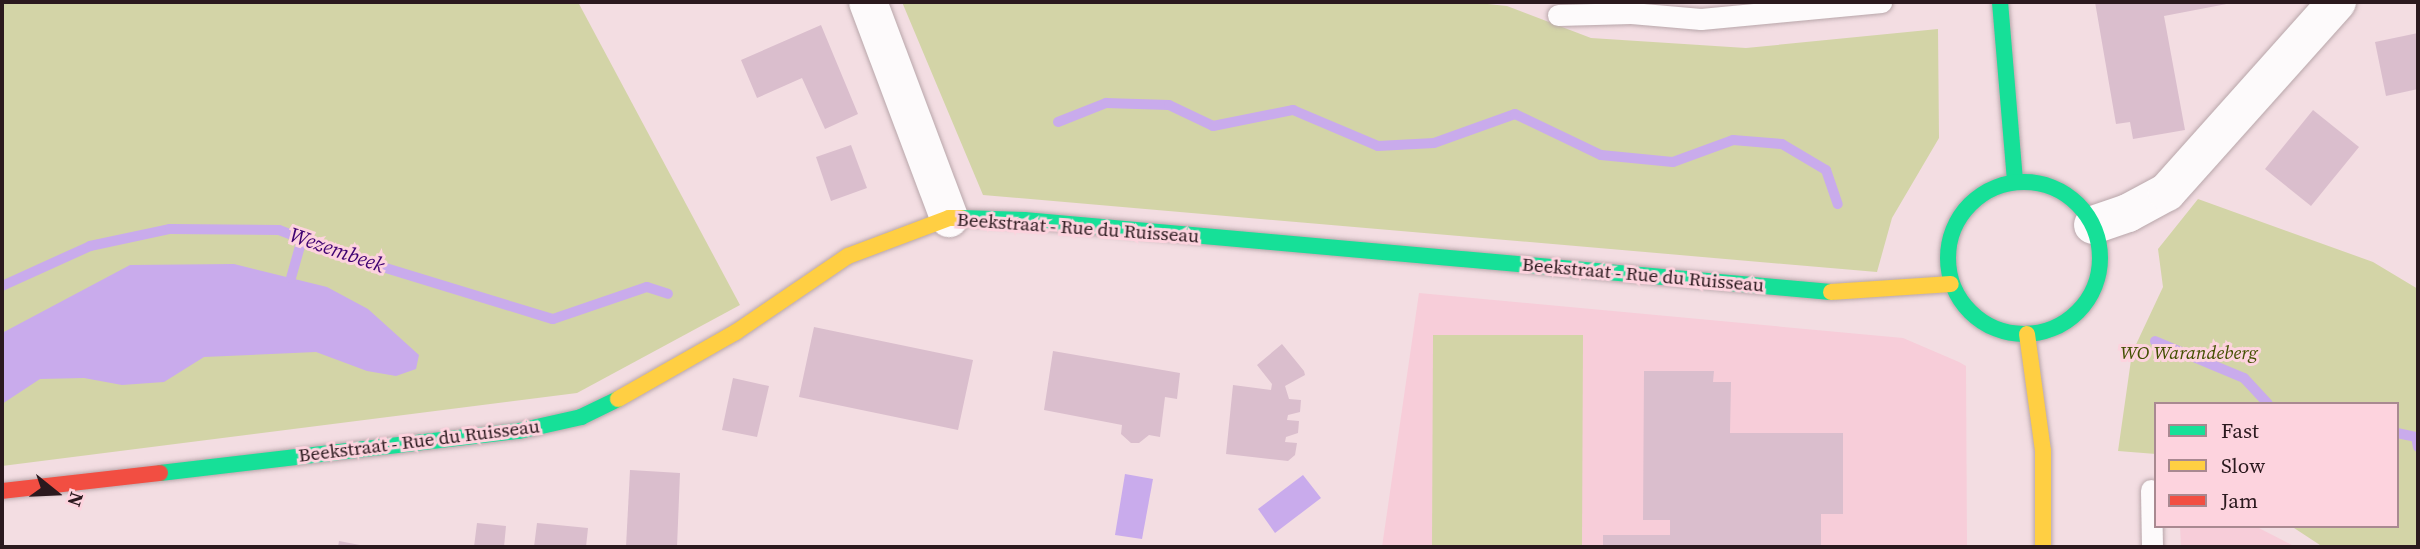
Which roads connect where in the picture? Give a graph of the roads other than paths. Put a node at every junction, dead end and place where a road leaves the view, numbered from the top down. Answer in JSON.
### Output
{"nodes":[{"id":1,"x":868,"y":2,"type":"edge"},
{"id":2,"x":1881,"y":2,"type":"edge"},
{"id":3,"x":2000,"y":2,"type":"edge"},
{"id":4,"x":2337,"y":2,"type":"edge"},
{"id":5,"x":1740,"y":8,"type":"edge"},
{"id":6,"x":1558,"y":15,"type":"dead end"},
{"id":7,"x":2015,"y":181,"type":"junction"},
{"id":8,"x":949,"y":218,"type":"junction"},
{"id":9,"x":2093,"y":225,"type":"junction"},
{"id":10,"x":1951,"y":284,"type":"junction"},
{"id":11,"x":2027,"y":334,"type":"junction"},
{"id":12,"x":2151,"y":490,"type":"dead end"},
{"id":13,"x":2,"y":491,"type":"edge"},
{"id":14,"x":2043,"y":547,"type":"edge"},
{"id":15,"x":2152,"y":547,"type":"edge"}],
"edges":[{"from":1,"to":8,"type":"street"},
{"from":2,"to":5,"type":"lane"},
{"from":3,"to":7,"type":"street"},
{"from":4,"to":9,"type":"street"},
{"from":5,"to":6,"type":"lane"},
{"from":7,"to":9,"type":"street"},
{"from":7,"to":10,"type":"street"},
{"from":8,"to":10,"type":"street","name":"Beekstraat - Rue du Ruisseau"},
{"from":8,"to":13,"type":"street","name":"Beekstraat - Rue du Ruisseau"},
{"from":9,"to":11,"type":"street"},
{"from":10,"to":11,"type":"street"},
{"from":11,"to":14,"type":"street"},
{"from":12,"to":15,"type":"lane"}]}
